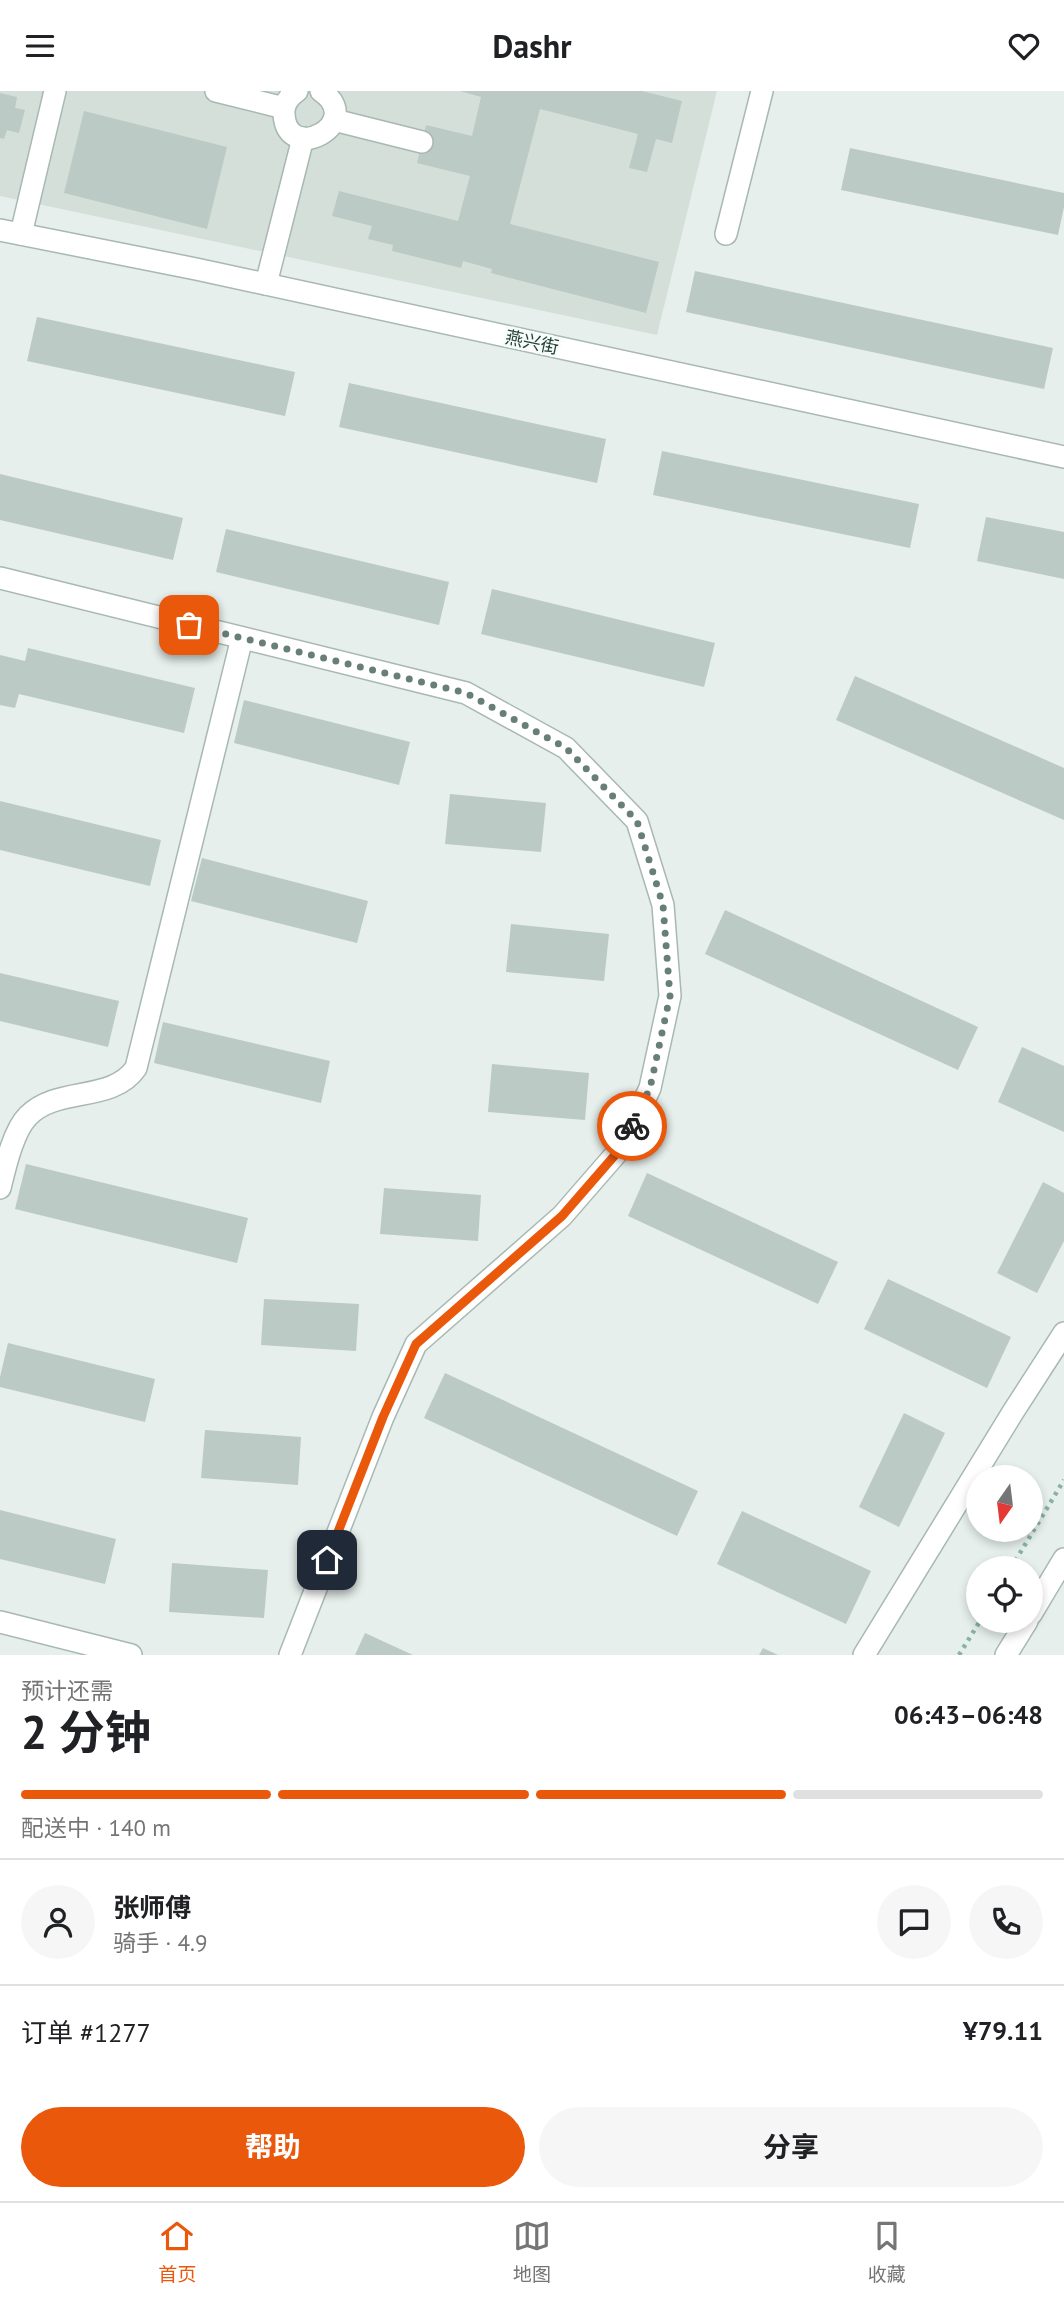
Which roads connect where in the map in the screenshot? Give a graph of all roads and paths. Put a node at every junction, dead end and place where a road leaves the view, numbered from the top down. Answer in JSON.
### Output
{"nodes":[{"id":1,"x":55,"y":91,"type":"edge"},
{"id":2,"x":216,"y":91,"type":"edge"},
{"id":3,"x":321,"y":91,"type":"edge"},
{"id":4,"x":762,"y":91,"type":"edge"},
{"id":5,"x":291,"y":99,"type":"edge"},
{"id":6,"x":334,"y":120,"type":"junction"},
{"id":7,"x":303,"y":138,"type":"junction"},
{"id":8,"x":422,"y":142,"type":"dead end"},
{"id":9,"x":0,"y":230,"type":"edge"},
{"id":10,"x":726,"y":233,"type":"dead end"},
{"id":11,"x":21,"y":234,"type":"junction"},
{"id":12,"x":266,"y":284,"type":"junction"},
{"id":13,"x":1064,"y":457,"type":"edge"},
{"id":14,"x":0,"y":578,"type":"edge"},
{"id":15,"x":243,"y":638,"type":"junction"},
{"id":16,"x":0,"y":1188,"type":"edge"},
{"id":17,"x":1064,"y":1333,"type":"edge"},
{"id":18,"x":1064,"y":1480,"type":"edge"},
{"id":19,"x":1018,"y":1556,"type":"edge"},
{"id":20,"x":1064,"y":1559,"type":"edge"},
{"id":21,"x":1043,"y":1594,"type":"edge"},
{"id":22,"x":0,"y":1622,"type":"edge"},
{"id":23,"x":973,"y":1633,"type":"edge"},
{"id":24,"x":1020,"y":1633,"type":"edge"},
{"id":25,"x":131,"y":1655,"type":"edge"},
{"id":26,"x":289,"y":1655,"type":"edge"},
{"id":27,"x":864,"y":1655,"type":"edge"},
{"id":28,"x":959,"y":1655,"type":"edge"},
{"id":29,"x":1006,"y":1655,"type":"edge"}],
"edges":[{"from":1,"to":11,"type":"street"},
{"from":2,"to":5,"type":"street"},
{"from":3,"to":6,"type":"street"},
{"from":4,"to":10,"type":"street"},
{"from":5,"to":7,"type":"street"},
{"from":6,"to":7,"type":"street"},
{"from":6,"to":8,"type":"street"},
{"from":7,"to":12,"type":"street"},
{"from":9,"to":11,"type":"street","name":"燕兴街"},
{"from":11,"to":12,"type":"street","name":"燕兴街"},
{"from":12,"to":13,"type":"street","name":"燕兴街"},
{"from":14,"to":15,"type":"street"},
{"from":15,"to":16,"type":"street"},
{"from":15,"to":26,"type":"street"},
{"from":17,"to":27,"type":"street"},
{"from":18,"to":19,"type":"path"},
{"from":20,"to":21,"type":"street"},
{"from":22,"to":25,"type":"street"},
{"from":23,"to":28,"type":"path"},
{"from":24,"to":29,"type":"street"}]}
